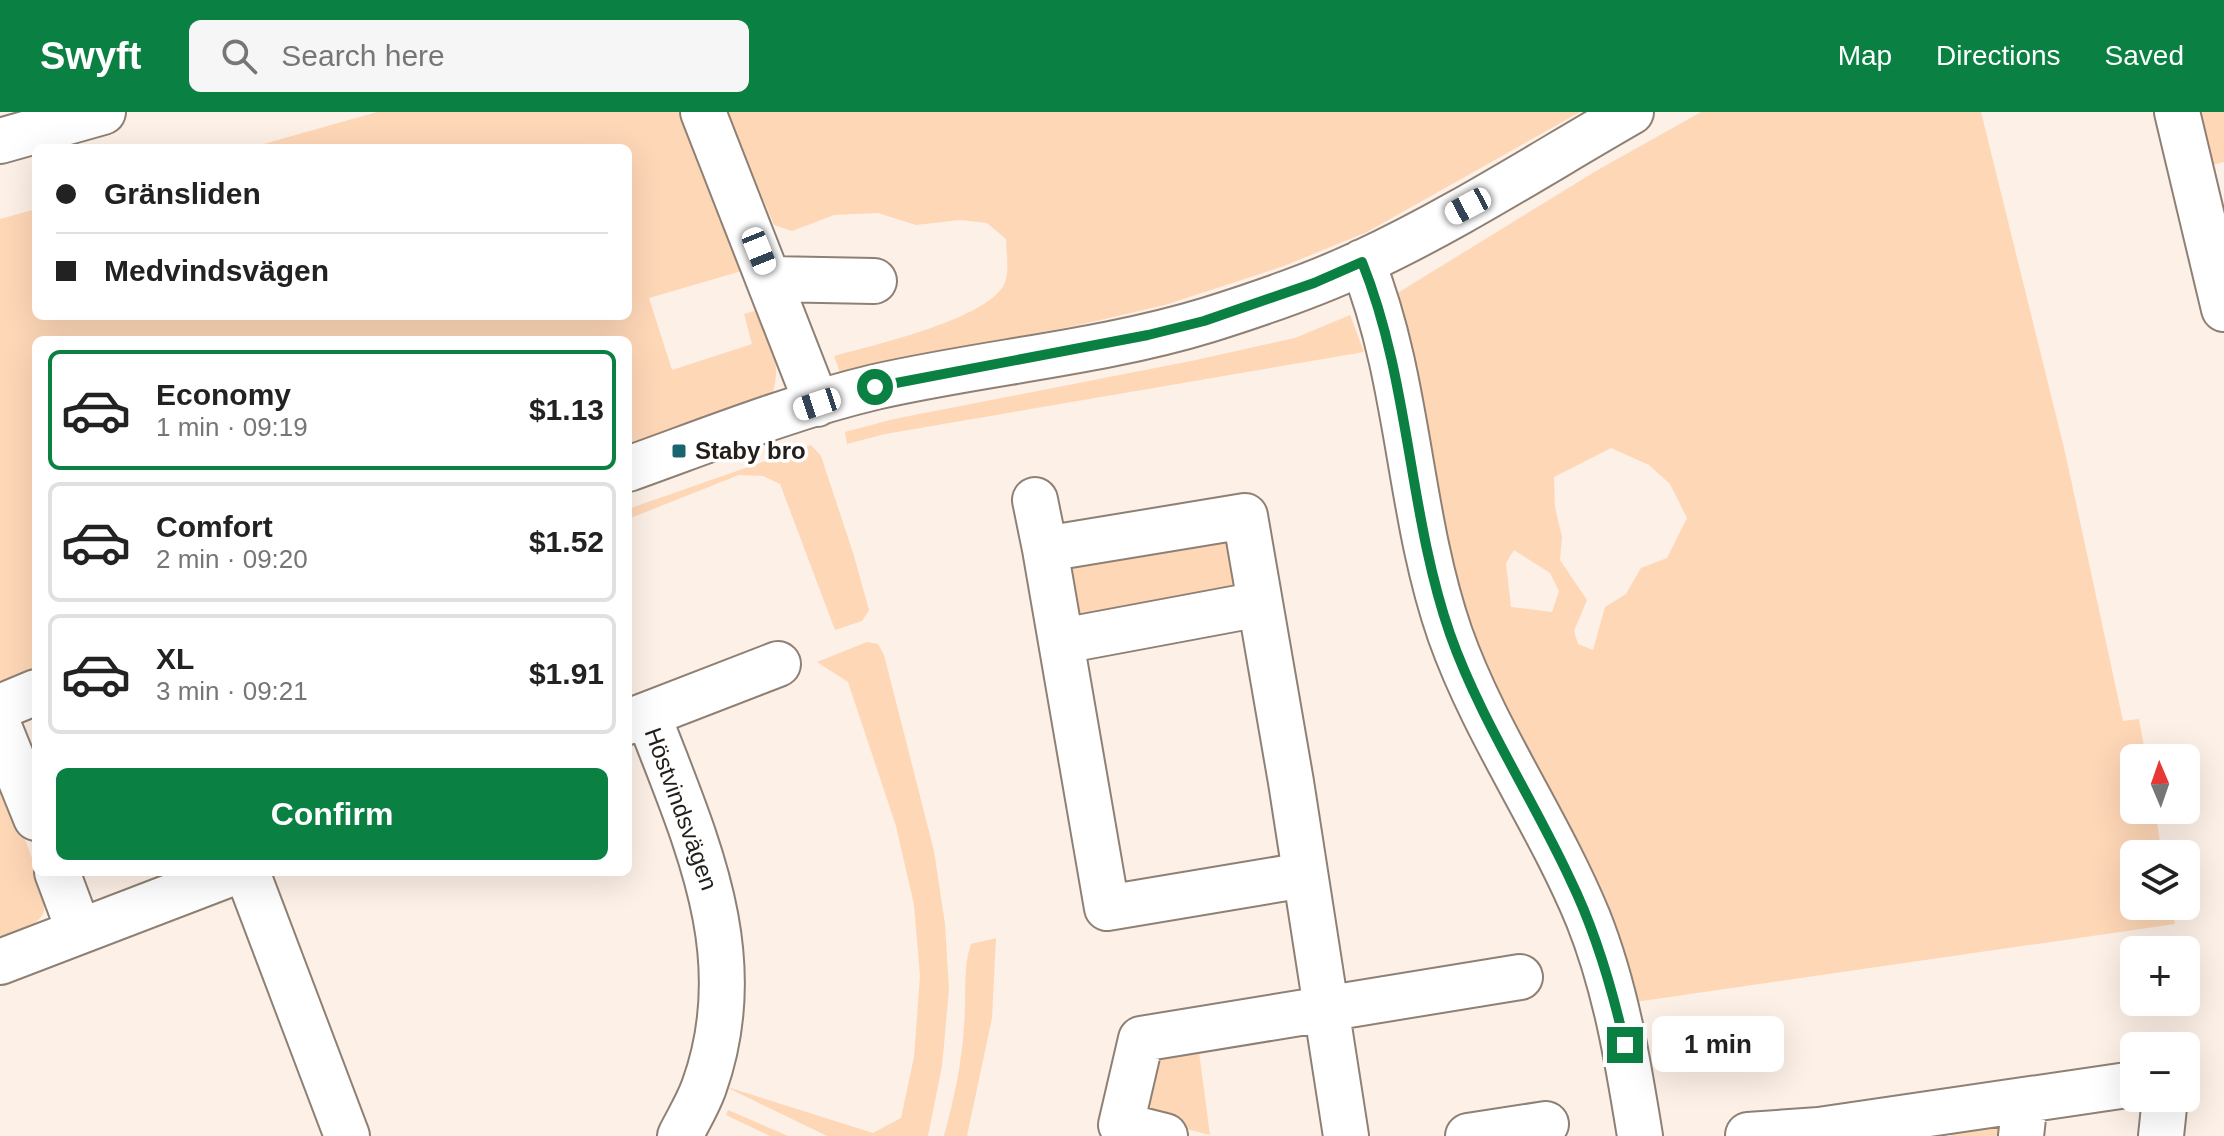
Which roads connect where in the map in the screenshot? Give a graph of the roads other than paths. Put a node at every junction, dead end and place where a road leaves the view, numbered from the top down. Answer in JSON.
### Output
{"nodes":[{"id":1,"x":103,"y":112,"type":"edge"},
{"id":2,"x":703,"y":112,"type":"edge"},
{"id":3,"x":1631,"y":112,"type":"edge"},
{"id":4,"x":2177,"y":112,"type":"edge"},
{"id":5,"x":0,"y":141,"type":"edge"},
{"id":6,"x":1362,"y":262,"type":"junction"},
{"id":7,"x":770,"y":279,"type":"junction"},
{"id":8,"x":874,"y":281,"type":"dead end"},
{"id":9,"x":2224,"y":309,"type":"edge"},
{"id":10,"x":817,"y":404,"type":"junction"},
{"id":11,"x":632,"y":468,"type":"edge"},
{"id":12,"x":1035,"y":500,"type":"dead end"},
{"id":13,"x":1045,"y":549,"type":"junction"},
{"id":14,"x":1260,"y":604,"type":"junction"},
{"id":15,"x":1062,"y":641,"type":"junction"},
{"id":16,"x":778,"y":664,"type":"dead end"},
{"id":17,"x":32,"y":694,"type":"edge"},
{"id":18,"x":0,"y":707,"type":"edge"},
{"id":19,"x":638,"y":719,"type":"edge"},
{"id":20,"x":0,"y":729,"type":"edge"},
{"id":21,"x":32,"y":808,"type":"edge"},
{"id":22,"x":1304,"y":875,"type":"junction"},
{"id":23,"x":58,"y":876,"type":"edge"},
{"id":24,"x":224,"y":876,"type":"edge"},
{"id":25,"x":249,"y":876,"type":"edge"},
{"id":26,"x":79,"y":931,"type":"junction"},
{"id":27,"x":0,"y":962,"type":"edge"},
{"id":28,"x":1520,"y":977,"type":"dead end"},
{"id":29,"x":1326,"y":1010,"type":"junction"},
{"id":30,"x":2120,"y":1088,"type":"edge"},
{"id":31,"x":2164,"y":1112,"type":"edge"},
{"id":32,"x":2023,"y":1118,"type":"edge"},
{"id":33,"x":1546,"y":1124,"type":"dead end"},
{"id":34,"x":1119,"y":1131,"type":"edge"},
{"id":35,"x":1820,"y":1133,"type":"edge"},
{"id":36,"x":1748,"y":1135,"type":"edge"},
{"id":37,"x":347,"y":1136,"type":"edge"},
{"id":38,"x":680,"y":1136,"type":"edge"},
{"id":39,"x":1165,"y":1136,"type":"edge"},
{"id":40,"x":1346,"y":1136,"type":"edge"},
{"id":41,"x":1468,"y":1136,"type":"edge"},
{"id":42,"x":1640,"y":1136,"type":"edge"},
{"id":43,"x":2161,"y":1136,"type":"edge"}],
"edges":[{"from":1,"to":5,"type":"main road"},
{"from":2,"to":7,"type":"main road"},
{"from":3,"to":6,"type":"main road"},
{"from":4,"to":9,"type":"main road"},
{"from":6,"to":10,"type":"main road"},
{"from":6,"to":42,"type":"main road"},
{"from":7,"to":8,"type":"main road"},
{"from":7,"to":10,"type":"main road"},
{"from":10,"to":11,"type":"main road"},
{"from":12,"to":13,"type":"main road"},
{"from":13,"to":14,"type":"main road"},
{"from":13,"to":15,"type":"main road"},
{"from":14,"to":15,"type":"main road"},
{"from":14,"to":22,"type":"main road"},
{"from":15,"to":22,"type":"main road"},
{"from":16,"to":19,"type":"main road","name":"Höstvindsvägen"},
{"from":17,"to":18,"type":"main road"},
{"from":19,"to":38,"type":"main road","name":"Höstvindsvägen"},
{"from":20,"to":21,"type":"main road"},
{"from":22,"to":29,"type":"main road"},
{"from":23,"to":26,"type":"main road"},
{"from":24,"to":26,"type":"main road"},
{"from":25,"to":37,"type":"main road"},
{"from":26,"to":27,"type":"main road"},
{"from":28,"to":29,"type":"main road"},
{"from":29,"to":34,"type":"main road"},
{"from":29,"to":40,"type":"main road"},
{"from":30,"to":32,"type":"main road"},
{"from":31,"to":43,"type":"main road"},
{"from":32,"to":35,"type":"main road"},
{"from":33,"to":41,"type":"main road"},
{"from":34,"to":39,"type":"main road"},
{"from":35,"to":36,"type":"main road"}]}
